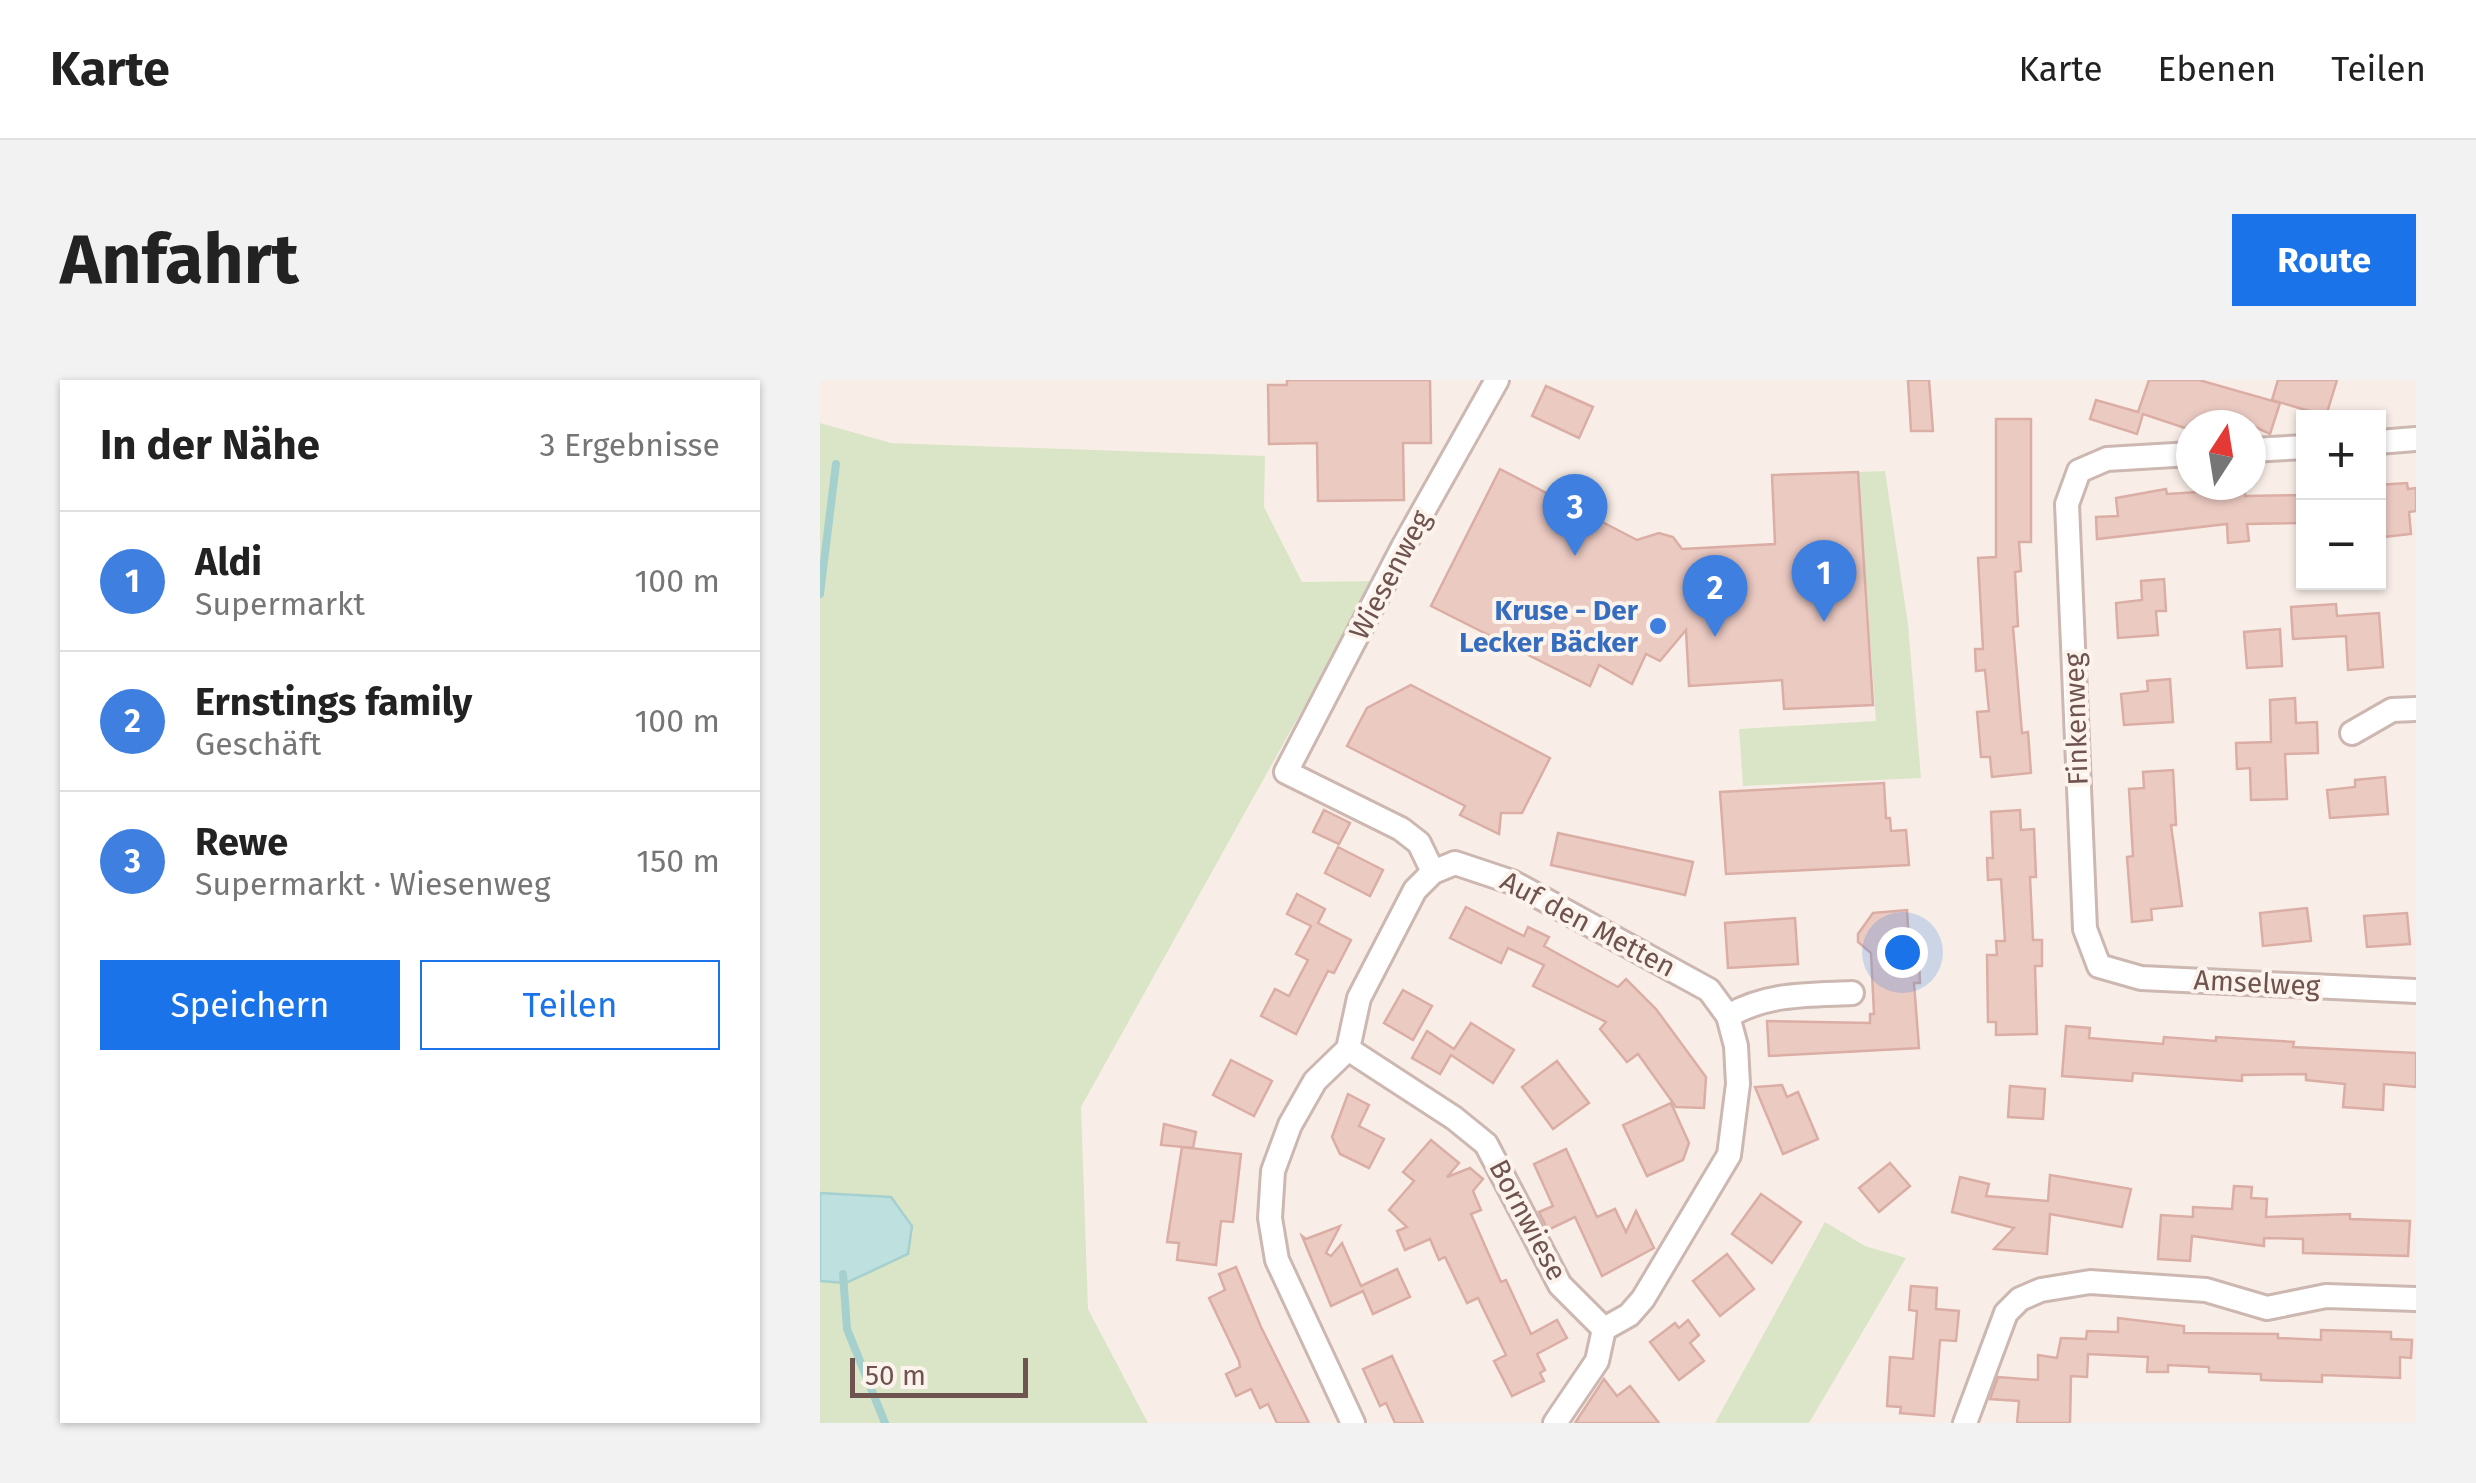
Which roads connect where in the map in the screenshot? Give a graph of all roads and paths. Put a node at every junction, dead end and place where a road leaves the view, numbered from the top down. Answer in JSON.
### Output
{"nodes":[{"id":1,"x":1497,"y":380,"type":"edge"},
{"id":2,"x":2416,"y":440,"type":"edge"},
{"id":3,"x":2386,"y":442,"type":"edge"},
{"id":4,"x":2296,"y":447,"type":"edge"},
{"id":5,"x":2266,"y":449,"type":"edge"},
{"id":6,"x":2176,"y":455,"type":"edge"},
{"id":7,"x":2416,"y":709,"type":"edge"},
{"id":8,"x":2352,"y":733,"type":"dead end"},
{"id":9,"x":1433,"y":872,"type":"junction"},
{"id":10,"x":2099,"y":966,"type":"joint"},
{"id":11,"x":2416,"y":990,"type":"edge"},
{"id":12,"x":1852,"y":994,"type":"dead end"},
{"id":13,"x":1728,"y":1016,"type":"junction"},
{"id":14,"x":1348,"y":1050,"type":"junction"},
{"id":15,"x":2416,"y":1300,"type":"edge"},
{"id":16,"x":1604,"y":1329,"type":"junction"},
{"id":17,"x":1353,"y":1423,"type":"edge"},
{"id":18,"x":1554,"y":1423,"type":"edge"},
{"id":19,"x":1965,"y":1423,"type":"edge"}],
"edges":[{"from":1,"to":9,"type":"street","name":"Wiesenweg"},
{"from":2,"to":3,"type":"street"},
{"from":4,"to":5,"type":"street"},
{"from":6,"to":10,"type":"street","name":"Finkenweg"},
{"from":7,"to":8,"type":"street"},
{"from":9,"to":13,"type":"street","name":"Auf den Metten"},
{"from":9,"to":14,"type":"street"},
{"from":10,"to":11,"type":"street","name":"Amselweg"},
{"from":12,"to":13,"type":"street"},
{"from":13,"to":16,"type":"street"},
{"from":14,"to":16,"type":"street","name":"Bornwiese"},
{"from":14,"to":17,"type":"street"},
{"from":15,"to":19,"type":"street"},
{"from":16,"to":18,"type":"street"}]}
